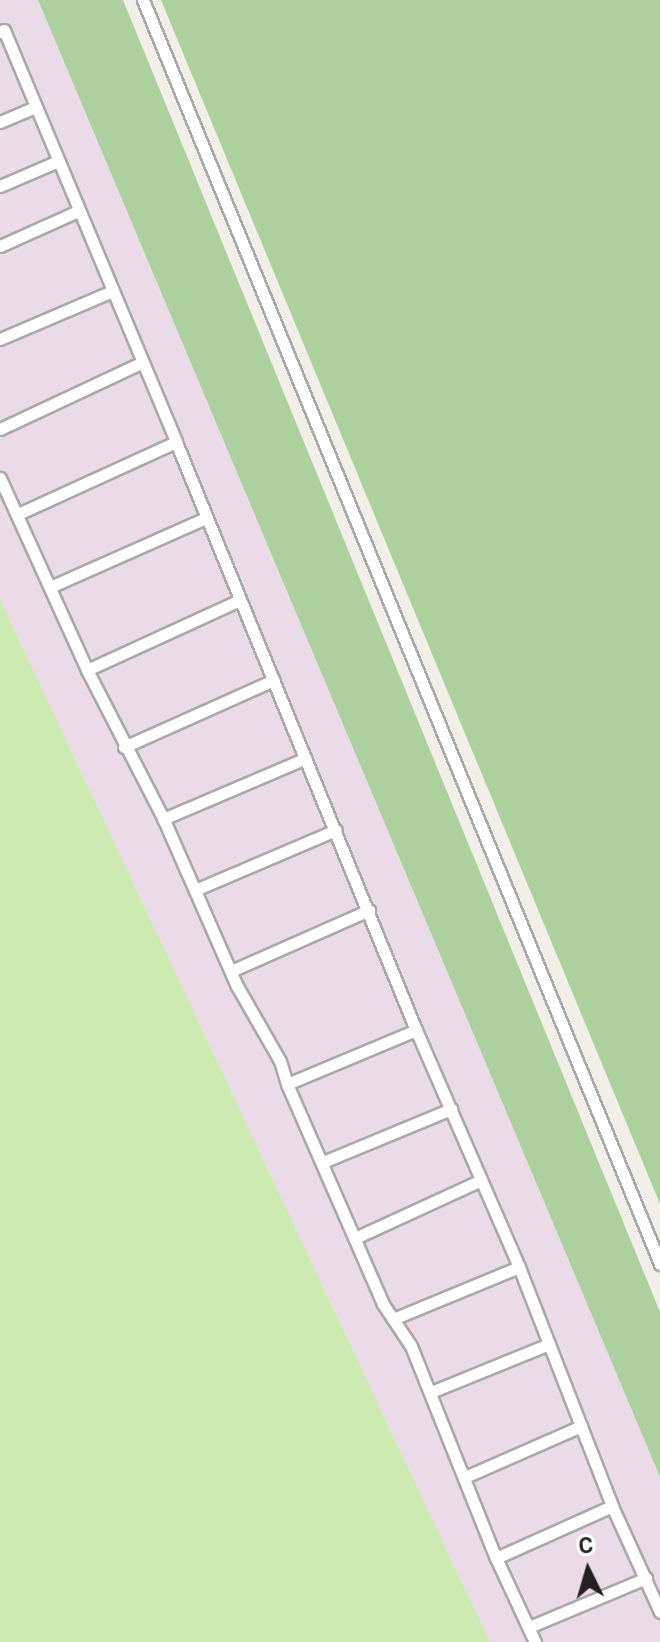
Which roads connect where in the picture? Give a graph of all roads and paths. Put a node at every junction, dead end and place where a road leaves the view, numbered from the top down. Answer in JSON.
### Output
{"nodes":[{"id":1,"x":143,"y":0,"type":"edge"},
{"id":2,"x":0,"y":32,"type":"edge"},
{"id":3,"x":35,"y":107,"type":"junction"},
{"id":4,"x":0,"y":122,"type":"edge"},
{"id":5,"x":58,"y":161,"type":"junction"},
{"id":6,"x":0,"y":186,"type":"edge"},
{"id":7,"x":78,"y":211,"type":"junction"},
{"id":8,"x":0,"y":246,"type":"edge"},
{"id":9,"x":110,"y":292,"type":"junction"},
{"id":10,"x":0,"y":339,"type":"edge"},
{"id":11,"x":141,"y":363,"type":"junction"},
{"id":12,"x":0,"y":429,"type":"edge"},
{"id":13,"x":176,"y":442,"type":"junction"},
{"id":14,"x":0,"y":478,"type":"edge"},
{"id":15,"x":18,"y":514,"type":"junction"},
{"id":16,"x":206,"y":518,"type":"junction"},
{"id":17,"x":50,"y":587,"type":"junction"},
{"id":18,"x":240,"y":600,"type":"junction"},
{"id":19,"x":87,"y":670,"type":"junction"},
{"id":20,"x":274,"y":680,"type":"junction"},
{"id":21,"x":124,"y":747,"type":"junction"},
{"id":22,"x":306,"y":758,"type":"junction"},
{"id":23,"x":163,"y":819,"type":"junction"},
{"id":24,"x":336,"y":830,"type":"junction"},
{"id":25,"x":195,"y":890,"type":"junction"},
{"id":26,"x":369,"y":910,"type":"junction"},
{"id":27,"x":231,"y":971,"type":"junction"},
{"id":28,"x":416,"y":1030,"type":"junction"},
{"id":29,"x":287,"y":1084,"type":"junction"},
{"id":30,"x":451,"y":1109,"type":"junction"},
{"id":31,"x":323,"y":1162,"type":"junction"},
{"id":32,"x":481,"y":1180,"type":"junction"},
{"id":33,"x":355,"y":1238,"type":"junction"},
{"id":34,"x":660,"y":1264,"type":"edge"},
{"id":35,"x":519,"y":1267,"type":"junction"},
{"id":36,"x":393,"y":1319,"type":"junction"},
{"id":37,"x":549,"y":1344,"type":"junction"},
{"id":38,"x":431,"y":1392,"type":"junction"},
{"id":39,"x":581,"y":1426,"type":"junction"},
{"id":40,"x":465,"y":1477,"type":"junction"},
{"id":41,"x":612,"y":1506,"type":"junction"},
{"id":42,"x":496,"y":1558,"type":"junction"},
{"id":43,"x":646,"y":1578,"type":"junction"},
{"id":44,"x":660,"y":1612,"type":"edge"},
{"id":45,"x":529,"y":1627,"type":"junction"},
{"id":46,"x":535,"y":1642,"type":"edge"}],
"edges":[{"from":1,"to":34,"type":"lane"},
{"from":2,"to":3,"type":"lane"},
{"from":3,"to":4,"type":"lane"},
{"from":3,"to":5,"type":"lane"},
{"from":5,"to":6,"type":"lane"},
{"from":5,"to":7,"type":"lane"},
{"from":7,"to":8,"type":"lane"},
{"from":7,"to":9,"type":"lane"},
{"from":9,"to":10,"type":"lane"},
{"from":9,"to":11,"type":"lane"},
{"from":11,"to":12,"type":"lane"},
{"from":11,"to":13,"type":"lane"},
{"from":13,"to":15,"type":"lane"},
{"from":13,"to":16,"type":"lane"},
{"from":14,"to":15,"type":"lane"},
{"from":15,"to":17,"type":"lane"},
{"from":16,"to":17,"type":"lane"},
{"from":16,"to":18,"type":"lane"},
{"from":17,"to":19,"type":"lane"},
{"from":18,"to":19,"type":"lane"},
{"from":18,"to":20,"type":"lane"},
{"from":19,"to":21,"type":"lane"},
{"from":20,"to":21,"type":"lane"},
{"from":20,"to":22,"type":"lane"},
{"from":21,"to":23,"type":"lane"},
{"from":22,"to":23,"type":"lane"},
{"from":22,"to":24,"type":"lane"},
{"from":23,"to":25,"type":"lane"},
{"from":24,"to":25,"type":"lane"},
{"from":24,"to":26,"type":"lane"},
{"from":25,"to":27,"type":"lane"},
{"from":26,"to":27,"type":"lane"},
{"from":26,"to":28,"type":"lane"},
{"from":27,"to":29,"type":"lane"},
{"from":28,"to":29,"type":"lane"},
{"from":28,"to":30,"type":"lane"},
{"from":29,"to":31,"type":"lane"},
{"from":30,"to":31,"type":"lane"},
{"from":30,"to":32,"type":"lane"},
{"from":31,"to":33,"type":"lane"},
{"from":32,"to":33,"type":"lane"},
{"from":32,"to":35,"type":"lane"},
{"from":33,"to":36,"type":"lane"},
{"from":35,"to":36,"type":"lane"},
{"from":35,"to":37,"type":"lane"},
{"from":36,"to":38,"type":"lane"},
{"from":37,"to":38,"type":"lane"},
{"from":37,"to":39,"type":"lane"},
{"from":38,"to":40,"type":"lane"},
{"from":39,"to":40,"type":"lane"},
{"from":39,"to":41,"type":"lane"},
{"from":40,"to":42,"type":"lane"},
{"from":41,"to":42,"type":"lane"},
{"from":41,"to":43,"type":"lane"},
{"from":42,"to":45,"type":"lane"},
{"from":43,"to":44,"type":"lane"},
{"from":43,"to":45,"type":"lane"},
{"from":45,"to":46,"type":"lane"}]}
